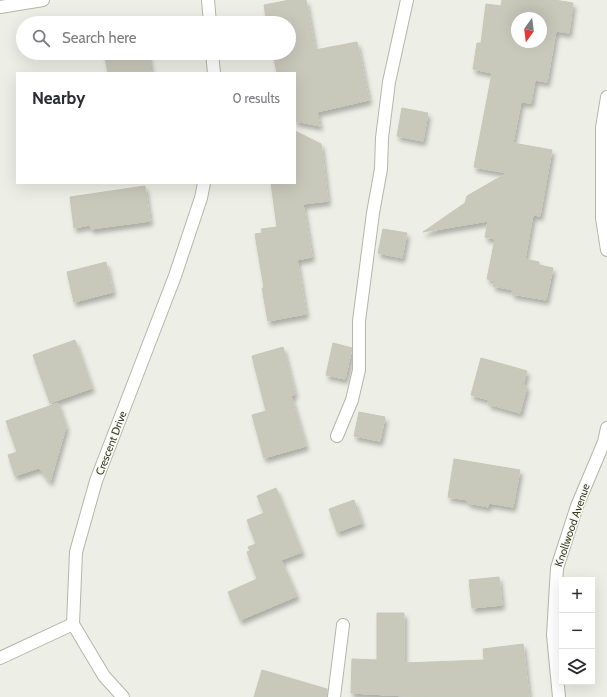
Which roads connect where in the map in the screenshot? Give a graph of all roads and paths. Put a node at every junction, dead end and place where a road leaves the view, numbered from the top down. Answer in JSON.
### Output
{"nodes":[{"id":1,"x":43,"y":0,"type":"edge"},
{"id":2,"x":208,"y":0,"type":"edge"},
{"id":3,"x":407,"y":0,"type":"edge"},
{"id":4,"x":0,"y":7,"type":"edge"},
{"id":5,"x":209,"y":16,"type":"edge"},
{"id":6,"x":213,"y":60,"type":"edge"},
{"id":7,"x":214,"y":72,"type":"edge"},
{"id":8,"x":607,"y":97,"type":"edge"},
{"id":9,"x":204,"y":184,"type":"edge"},
{"id":10,"x":607,"y":250,"type":"edge"},
{"id":11,"x":607,"y":428,"type":"edge"},
{"id":12,"x":337,"y":436,"type":"dead end"},
{"id":13,"x":73,"y":624,"type":"junction"},
{"id":14,"x":343,"y":625,"type":"dead end"},
{"id":15,"x":0,"y":658,"type":"edge"},
{"id":16,"x":123,"y":697,"type":"edge"},
{"id":17,"x":334,"y":697,"type":"edge"},
{"id":18,"x":559,"y":697,"type":"edge"}],
"edges":[{"from":1,"to":4,"type":"street"},
{"from":2,"to":5,"type":"street"},
{"from":3,"to":12,"type":"street"},
{"from":6,"to":7,"type":"street"},
{"from":8,"to":10,"type":"street"},
{"from":9,"to":13,"type":"street","name":"Crescent Drive"},
{"from":11,"to":18,"type":"street","name":"Knollwood Avenue"},
{"from":13,"to":15,"type":"street"},
{"from":13,"to":16,"type":"street"},
{"from":14,"to":17,"type":"street"}]}
